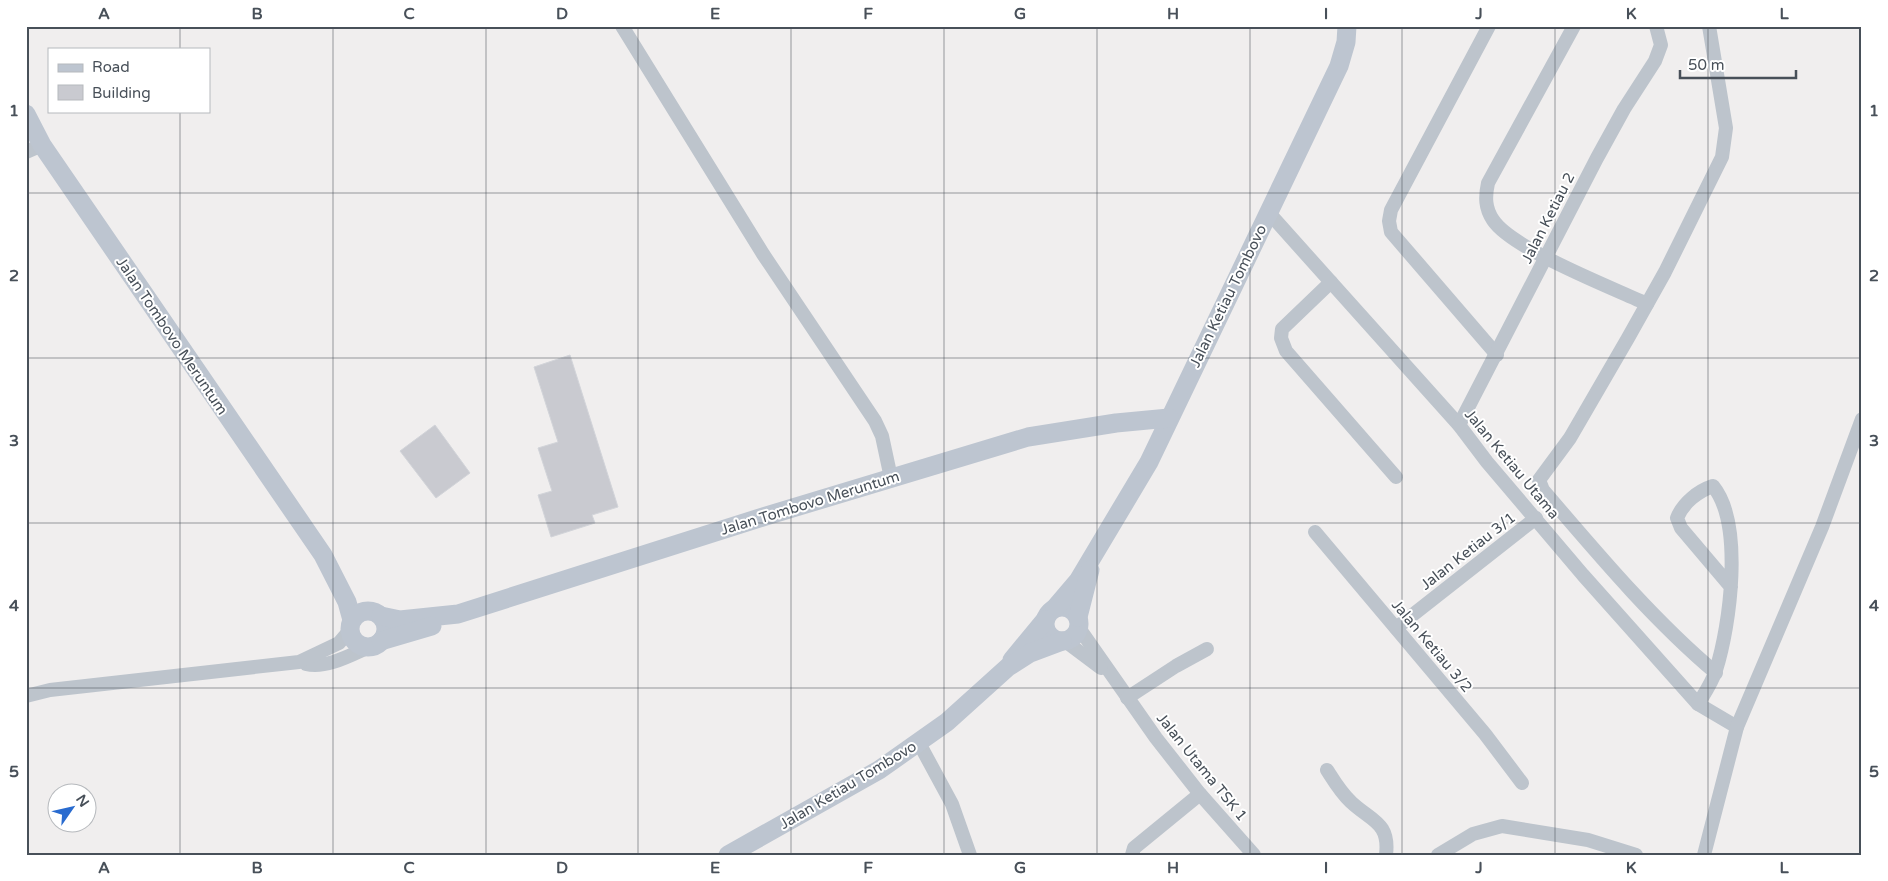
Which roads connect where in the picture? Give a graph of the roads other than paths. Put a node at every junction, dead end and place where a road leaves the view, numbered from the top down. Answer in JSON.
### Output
{"nodes":[{"id":1,"x":622,"y":26,"type":"edge"},
{"id":2,"x":1347,"y":26,"type":"edge"},
{"id":3,"x":1489,"y":26,"type":"edge"},
{"id":4,"x":1574,"y":26,"type":"edge"},
{"id":5,"x":1656,"y":26,"type":"edge"},
{"id":6,"x":1709,"y":26,"type":"edge"},
{"id":7,"x":26,"y":114,"type":"edge"},
{"id":8,"x":34,"y":148,"type":"edge"},
{"id":9,"x":1269,"y":212,"type":"junction"},
{"id":10,"x":1547,"y":258,"type":"junction"},
{"id":11,"x":1331,"y":282,"type":"junction"},
{"id":12,"x":1647,"y":304,"type":"junction"},
{"id":13,"x":1496,"y":355,"type":"junction"},
{"id":14,"x":1168,"y":418,"type":"junction"},
{"id":15,"x":1862,"y":419,"type":"edge"},
{"id":16,"x":1459,"y":425,"type":"junction"},
{"id":17,"x":1396,"y":477,"type":"dead end"},
{"id":18,"x":891,"y":478,"type":"junction"},
{"id":19,"x":1536,"y":518,"type":"junction"},
{"id":20,"x":1315,"y":532,"type":"dead end"},
{"id":21,"x":323,"y":555,"type":"junction"},
{"id":22,"x":1092,"y":559,"type":"junction"},
{"id":23,"x":1731,"y":586,"type":"junction"},
{"id":24,"x":376,"y":613,"type":"junction"},
{"id":25,"x":458,"y":614,"type":"junction"},
{"id":26,"x":1050,"y":614,"type":"junction"},
{"id":27,"x":351,"y":625,"type":"junction"},
{"id":28,"x":1396,"y":628,"type":"junction"},
{"id":29,"x":1071,"y":632,"type":"junction"},
{"id":30,"x":375,"y":644,"type":"junction"},
{"id":31,"x":1207,"y":649,"type":"dead end"},
{"id":32,"x":299,"y":662,"type":"junction"},
{"id":33,"x":1008,"y":667,"type":"junction"},
{"id":34,"x":1716,"y":673,"type":"junction"},
{"id":35,"x":26,"y":696,"type":"edge"},
{"id":36,"x":1127,"y":698,"type":"junction"},
{"id":37,"x":1698,"y":704,"type":"junction"},
{"id":38,"x":1736,"y":727,"type":"junction"},
{"id":39,"x":919,"y":743,"type":"junction"},
{"id":40,"x":1327,"y":770,"type":"dead end"},
{"id":41,"x":1522,"y":783,"type":"dead end"},
{"id":42,"x":1200,"y":794,"type":"junction"},
{"id":43,"x":728,"y":855,"type":"edge"},
{"id":44,"x":970,"y":855,"type":"edge"},
{"id":45,"x":1132,"y":855,"type":"edge"},
{"id":46,"x":1254,"y":855,"type":"edge"},
{"id":47,"x":1386,"y":855,"type":"edge"},
{"id":48,"x":1438,"y":855,"type":"edge"},
{"id":49,"x":1636,"y":855,"type":"edge"},
{"id":50,"x":1704,"y":855,"type":"edge"}],
"edges":[{"from":1,"to":18,"type":"street"},
{"from":2,"to":9,"type":"street","name":"Jalan Ketiau Tombovo"},
{"from":3,"to":13,"type":"street"},
{"from":4,"to":10,"type":"street"},
{"from":5,"to":10,"type":"street","name":"Jalan Ketiau 2"},
{"from":6,"to":12,"type":"street"},
{"from":7,"to":8,"type":"street","name":"Jalan Tombovo Meruntum"},
{"from":8,"to":21,"type":"street","name":"Jalan Tombovo Meruntum"},
{"from":9,"to":11,"type":"street","name":"Jalan Ketiau Utama"},
{"from":9,"to":14,"type":"street","name":"Jalan Ketiau Tombovo"},
{"from":10,"to":12,"type":"street"},
{"from":10,"to":13,"type":"street","name":"Jalan Ketiau 2"},
{"from":11,"to":16,"type":"street","name":"Jalan Ketiau Utama"},
{"from":11,"to":17,"type":"street"},
{"from":12,"to":34,"type":"street"},
{"from":13,"to":16,"type":"street","name":"Jalan Ketiau 2"},
{"from":14,"to":18,"type":"street","name":"Jalan Tombovo Meruntum"},
{"from":14,"to":22,"type":"street","name":"Jalan Ketiau Tombovo"},
{"from":15,"to":38,"type":"street"},
{"from":16,"to":19,"type":"street","name":"Jalan Ketiau Utama"},
{"from":18,"to":25,"type":"street","name":"Jalan Tombovo Meruntum"},
{"from":19,"to":28,"type":"street","name":"Jalan Ketiau 3/1"},
{"from":19,"to":37,"type":"street","name":"Jalan Ketiau Utama"},
{"from":20,"to":28,"type":"street","name":"Jalan Ketiau 3/2"},
{"from":21,"to":24,"type":"street","name":"Jalan Tombovo Meruntum"},
{"from":21,"to":27,"type":"street","name":"Jalan Tombovo Meruntum"},
{"from":22,"to":26,"type":"street","name":"Jalan Ketiau Tombovo"},
{"from":22,"to":29,"type":"street","name":"Jalan Ketiau Tombovo"},
{"from":23,"to":23,"type":"street"},
{"from":23,"to":34,"type":"street"},
{"from":24,"to":25,"type":"street","name":"Jalan Tombovo Meruntum"},
{"from":24,"to":27,"type":"street"},
{"from":24,"to":30,"type":"street"},
{"from":25,"to":30,"type":"street","name":"Jalan Tombovo Meruntum"},
{"from":26,"to":29,"type":"street"},
{"from":26,"to":29,"type":"street"},
{"from":26,"to":33,"type":"street","name":"Jalan Ketiau Tombovo"},
{"from":27,"to":30,"type":"street"},
{"from":27,"to":32,"type":"street"},
{"from":28,"to":41,"type":"street","name":"Jalan Ketiau 3/2"},
{"from":29,"to":33,"type":"street","name":"Jalan Ketiau Tombovo"},
{"from":29,"to":36,"type":"street","name":"Jalan Utama TSK 1"},
{"from":30,"to":32,"type":"street"},
{"from":31,"to":36,"type":"street"},
{"from":32,"to":35,"type":"street"},
{"from":33,"to":39,"type":"street","name":"Jalan Ketiau Tombovo"},
{"from":34,"to":37,"type":"street"},
{"from":36,"to":42,"type":"street","name":"Jalan Utama TSK 1"},
{"from":37,"to":38,"type":"street","name":"Jalan Ketiau Utama"},
{"from":38,"to":50,"type":"street"},
{"from":39,"to":43,"type":"street","name":"Jalan Ketiau Tombovo"},
{"from":39,"to":44,"type":"street"},
{"from":40,"to":47,"type":"street"},
{"from":42,"to":45,"type":"street"},
{"from":42,"to":46,"type":"street","name":"Jalan Utama TSK 1"},
{"from":48,"to":49,"type":"street"}]}
